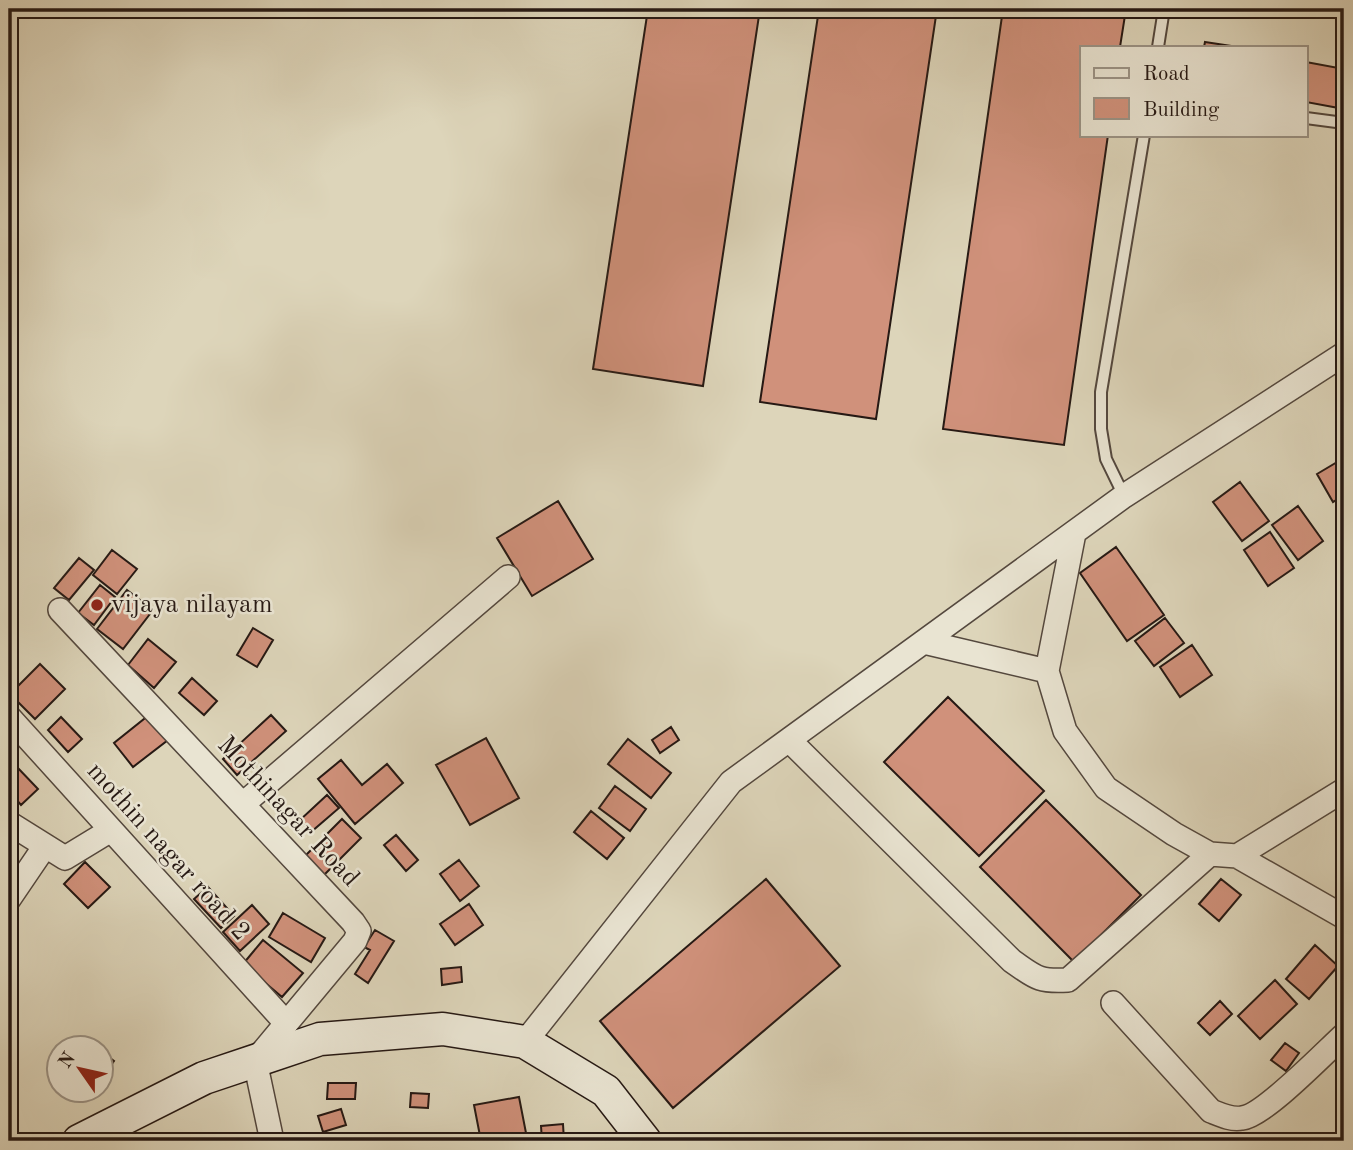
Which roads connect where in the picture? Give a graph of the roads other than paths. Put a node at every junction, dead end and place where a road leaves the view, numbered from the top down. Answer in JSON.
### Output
{"nodes":[{"id":1,"x":1164,"y":9,"type":"edge"},
{"id":2,"x":1158,"y":46,"type":"edge"},
{"id":3,"x":1308,"y":118,"type":"edge"},
{"id":4,"x":1344,"y":123,"type":"edge"},
{"id":5,"x":1144,"y":136,"type":"edge"},
{"id":6,"x":1344,"y":354,"type":"edge"},
{"id":7,"x":1124,"y":496,"type":"junction"},
{"id":8,"x":1074,"y":533,"type":"junction"},
{"id":9,"x":508,"y":576,"type":"dead end"},
{"id":10,"x":60,"y":610,"type":"dead end"},
{"id":11,"x":924,"y":642,"type":"junction"},
{"id":12,"x":1047,"y":671,"type":"junction"},
{"id":13,"x":9,"y":717,"type":"edge"},
{"id":14,"x":789,"y":740,"type":"junction"},
{"id":15,"x":1344,"y":790,"type":"edge"},
{"id":16,"x":243,"y":804,"type":"junction"},
{"id":17,"x":9,"y":823,"type":"edge"},
{"id":18,"x":111,"y":831,"type":"junction"},
{"id":19,"x":45,"y":846,"type":"junction"},
{"id":20,"x":1210,"y":854,"type":"junction"},
{"id":21,"x":1237,"y":856,"type":"junction"},
{"id":22,"x":9,"y":899,"type":"edge"},
{"id":23,"x":1344,"y":917,"type":"edge"},
{"id":24,"x":1113,"y":1003,"type":"dead end"},
{"id":25,"x":286,"y":1023,"type":"junction"},
{"id":26,"x":1344,"y":1035,"type":"edge"},
{"id":27,"x":525,"y":1042,"type":"junction"},
{"id":28,"x":254,"y":1061,"type":"junction"},
{"id":29,"x":79,"y":1141,"type":"edge"},
{"id":30,"x":272,"y":1141,"type":"edge"},
{"id":31,"x":645,"y":1141,"type":"edge"}],
"edges":[{"from":1,"to":2,"type":"lane"},
{"from":3,"to":4,"type":"lane"},
{"from":5,"to":7,"type":"lane"},
{"from":6,"to":7,"type":"street"},
{"from":7,"to":8,"type":"street"},
{"from":8,"to":11,"type":"street"},
{"from":8,"to":12,"type":"street"},
{"from":9,"to":16,"type":"street"},
{"from":10,"to":16,"type":"street","name":"Mothinagar Road"},
{"from":11,"to":12,"type":"street"},
{"from":11,"to":14,"type":"street"},
{"from":12,"to":20,"type":"street"},
{"from":13,"to":18,"type":"street","name":"mothin nagar road 2"},
{"from":14,"to":20,"type":"street"},
{"from":14,"to":27,"type":"street"},
{"from":15,"to":21,"type":"street"},
{"from":16,"to":25,"type":"street","name":"Mothinagar Road"},
{"from":17,"to":19,"type":"street"},
{"from":18,"to":19,"type":"street"},
{"from":18,"to":25,"type":"street","name":"mothin nagar road 2"},
{"from":19,"to":22,"type":"street"},
{"from":20,"to":21,"type":"street"},
{"from":21,"to":23,"type":"street"},
{"from":24,"to":26,"type":"street"},
{"from":25,"to":28,"type":"street","name":"Mothinagar Road"},
{"from":27,"to":28,"type":"main road"},
{"from":27,"to":31,"type":"main road"},
{"from":28,"to":29,"type":"main road"},
{"from":28,"to":30,"type":"street"}]}
